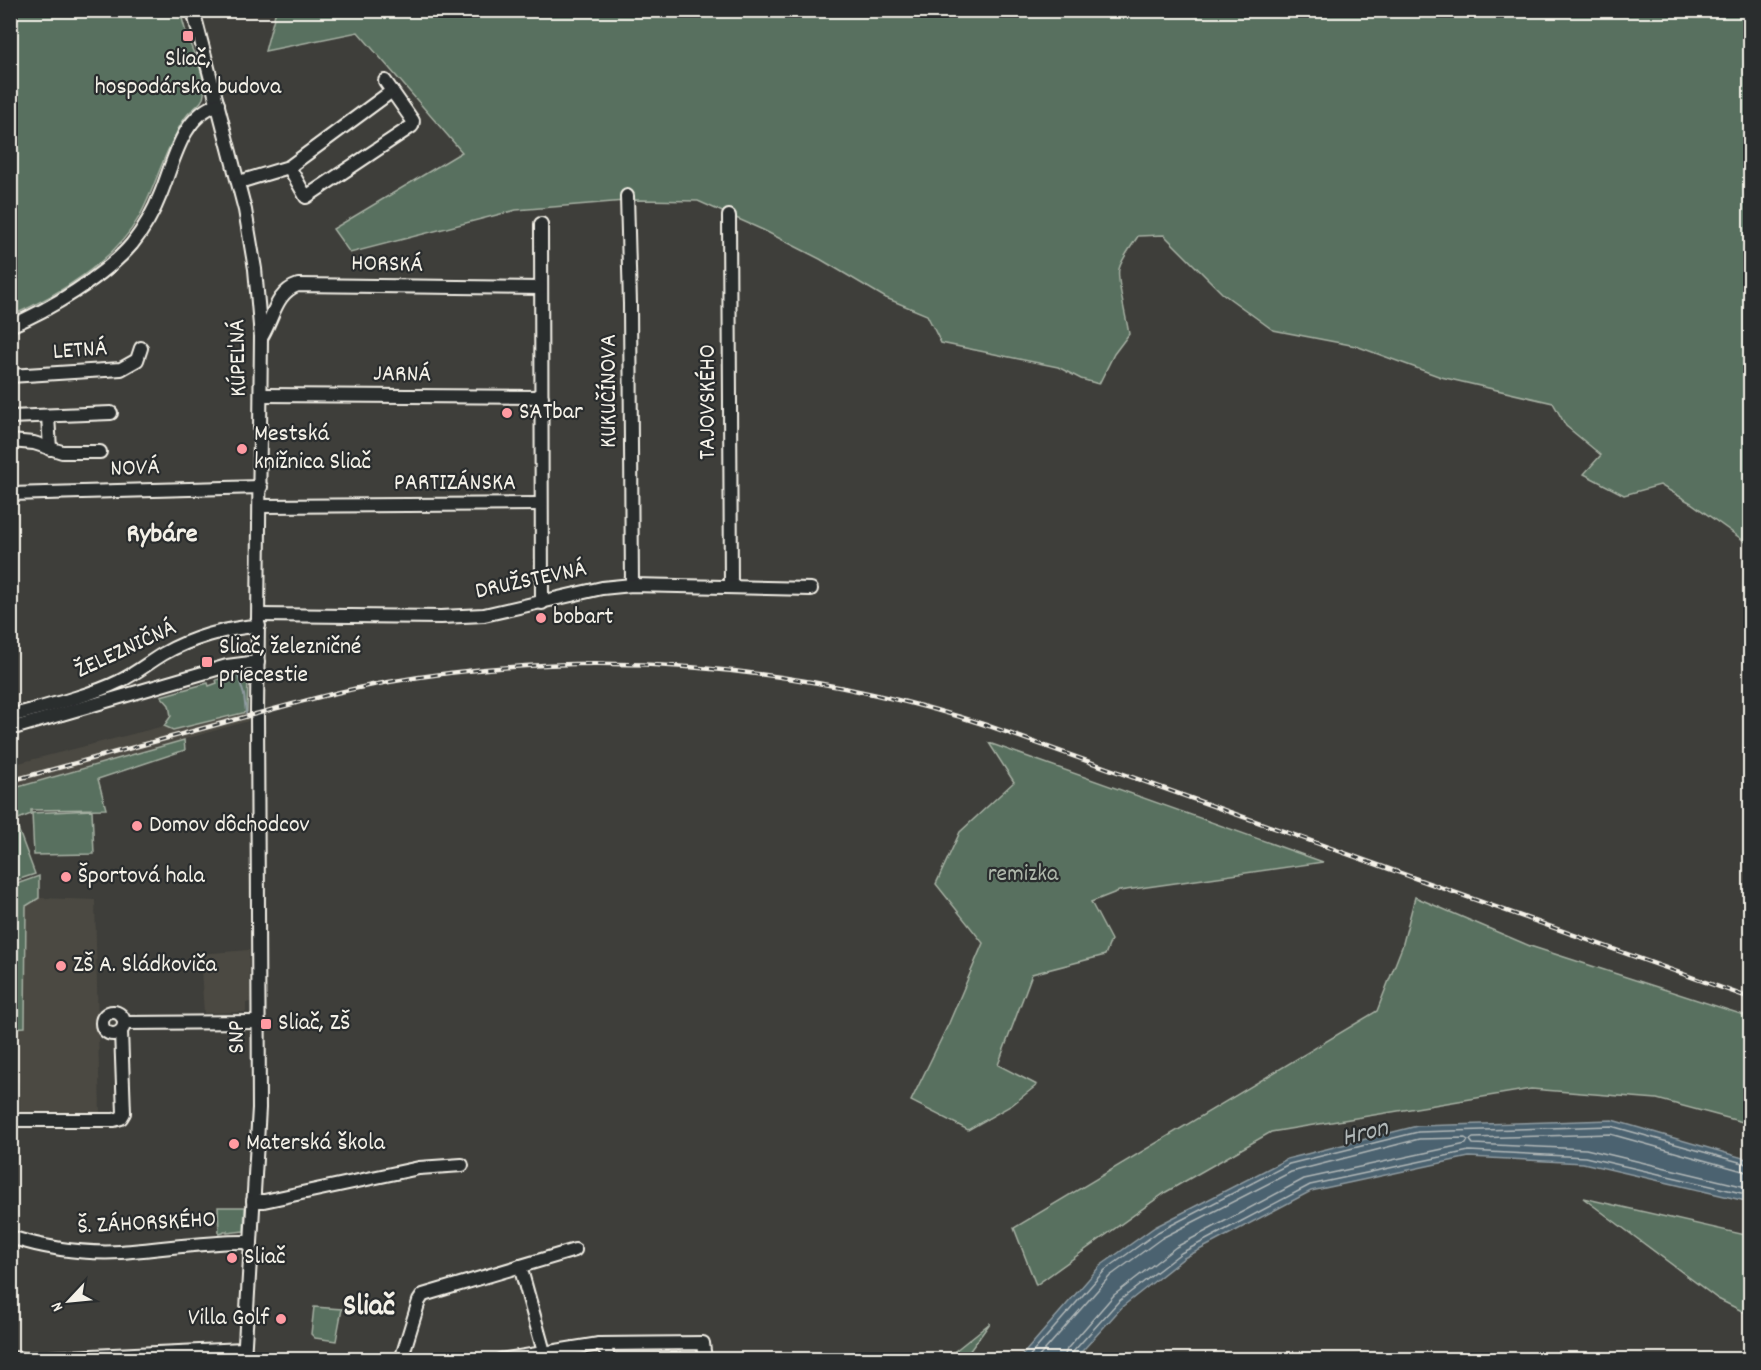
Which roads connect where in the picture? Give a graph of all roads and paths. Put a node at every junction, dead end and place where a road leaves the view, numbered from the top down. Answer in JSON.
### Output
{"nodes":[{"id":1,"x":193,"y":10,"type":"edge"},
{"id":2,"x":218,"y":104,"type":"junction"},
{"id":3,"x":289,"y":167,"type":"junction"},
{"id":4,"x":239,"y":182,"type":"junction"},
{"id":5,"x":627,"y":196,"type":"dead end"},
{"id":6,"x":729,"y":216,"type":"dead end"},
{"id":7,"x":540,"y":224,"type":"dead end"},
{"id":8,"x":541,"y":288,"type":"junction"},
{"id":9,"x":10,"y":326,"type":"edge"},
{"id":10,"x":261,"y":337,"type":"junction"},
{"id":11,"x":141,"y":348,"type":"dead end"},
{"id":12,"x":10,"y":376,"type":"edge"},
{"id":13,"x":262,"y":395,"type":"junction"},
{"id":14,"x":542,"y":397,"type":"junction"},
{"id":15,"x":111,"y":413,"type":"dead end"},
{"id":16,"x":48,"y":416,"type":"junction"},
{"id":17,"x":10,"y":417,"type":"edge"},
{"id":18,"x":10,"y":441,"type":"edge"},
{"id":19,"x":50,"y":449,"type":"junction"},
{"id":20,"x":100,"y":452,"type":"dead end"},
{"id":21,"x":261,"y":487,"type":"junction"},
{"id":22,"x":10,"y":494,"type":"edge"},
{"id":23,"x":541,"y":504,"type":"junction"},
{"id":24,"x":260,"y":506,"type":"junction"},
{"id":25,"x":632,"y":585,"type":"junction"},
{"id":26,"x":731,"y":587,"type":"junction"},
{"id":27,"x":811,"y":589,"type":"dead end"},
{"id":28,"x":542,"y":603,"type":"junction"},
{"id":29,"x":259,"y":620,"type":"junction"},
{"id":30,"x":258,"y":662,"type":"junction"},
{"id":31,"x":257,"y":713,"type":"joint"},
{"id":32,"x":10,"y":716,"type":"edge"},
{"id":33,"x":10,"y":729,"type":"edge"},
{"id":34,"x":259,"y":1022,"type":"junction"},
{"id":35,"x":121,"y":1029,"type":"junction"},
{"id":36,"x":15,"y":1120,"type":"edge"},
{"id":37,"x":462,"y":1165,"type":"dead end"},
{"id":38,"x":253,"y":1201,"type":"junction"},
{"id":39,"x":10,"y":1237,"type":"edge"},
{"id":40,"x":251,"y":1242,"type":"junction"},
{"id":41,"x":575,"y":1250,"type":"dead end"},
{"id":42,"x":520,"y":1266,"type":"junction"},
{"id":43,"x":599,"y":1344,"type":"junction"},
{"id":44,"x":544,"y":1352,"type":"junction"},
{"id":45,"x":244,"y":1354,"type":"edge"},
{"id":46,"x":150,"y":1356,"type":"edge"},
{"id":47,"x":10,"y":1358,"type":"edge"},
{"id":48,"x":401,"y":1359,"type":"edge"},
{"id":49,"x":500,"y":1359,"type":"edge"},
{"id":50,"x":609,"y":1359,"type":"edge"},
{"id":51,"x":705,"y":1359,"type":"edge"}],
"edges":[{"from":1,"to":2,"type":"street","name":"KÚPEĽNÁ"},
{"from":2,"to":4,"type":"street","name":"KÚPEĽNÁ"},
{"from":2,"to":9,"type":"street"},
{"from":3,"to":3,"type":"street"},
{"from":3,"to":4,"type":"street"},
{"from":4,"to":10,"type":"street","name":"KÚPEĽNÁ"},
{"from":5,"to":25,"type":"street","name":"KUKUČÍNOVA"},
{"from":6,"to":26,"type":"street","name":"TAJOVSKÉHO"},
{"from":7,"to":8,"type":"street"},
{"from":8,"to":10,"type":"street","name":"HORSKÁ"},
{"from":8,"to":14,"type":"street"},
{"from":10,"to":13,"type":"street","name":"KÚPEĽNÁ"},
{"from":11,"to":12,"type":"street","name":"LETNÁ"},
{"from":13,"to":14,"type":"street","name":"JARNÁ"},
{"from":13,"to":21,"type":"street","name":"KÚPEĽNÁ"},
{"from":14,"to":23,"type":"street"},
{"from":15,"to":16,"type":"street"},
{"from":16,"to":17,"type":"street"},
{"from":16,"to":19,"type":"street"},
{"from":18,"to":19,"type":"street"},
{"from":19,"to":20,"type":"street"},
{"from":21,"to":22,"type":"street","name":"NOVÁ"},
{"from":21,"to":24,"type":"street","name":"KÚPEĽNÁ"},
{"from":23,"to":24,"type":"street","name":"PARTIZÁNSKA"},
{"from":23,"to":28,"type":"street"},
{"from":24,"to":29,"type":"street","name":"KÚPEĽNÁ"},
{"from":25,"to":26,"type":"street","name":"DRUŽSTEVNÁ"},
{"from":25,"to":28,"type":"street","name":"DRUŽSTEVNÁ"},
{"from":26,"to":27,"type":"street","name":"DRUŽSTEVNÁ"},
{"from":28,"to":29,"type":"street","name":"DRUŽSTEVNÁ"},
{"from":29,"to":30,"type":"street","name":"KÚPEĽNÁ"},
{"from":29,"to":32,"type":"street","name":"ŽELEZNIČNÁ"},
{"from":30,"to":31,"type":"street","name":"KÚPEĽNÁ"},
{"from":30,"to":33,"type":"street","name":"ŽELEZNIČNÁ"},
{"from":31,"to":34,"type":"street","name":"SNP"},
{"from":34,"to":35,"type":"street"},
{"from":34,"to":38,"type":"street","name":"SNP"},
{"from":35,"to":35,"type":"street"},
{"from":35,"to":36,"type":"street"},
{"from":37,"to":38,"type":"street"},
{"from":38,"to":40,"type":"street","name":"SNP"},
{"from":39,"to":40,"type":"street","name":"Š. ZÁHORSKÉHO"},
{"from":40,"to":45,"type":"street","name":"SNP"},
{"from":41,"to":42,"type":"street"},
{"from":42,"to":44,"type":"street"},
{"from":42,"to":48,"type":"street"},
{"from":43,"to":44,"type":"street"},
{"from":43,"to":50,"type":"street"},
{"from":43,"to":51,"type":"street"},
{"from":44,"to":49,"type":"street"},
{"from":45,"to":46,"type":"street"},
{"from":46,"to":47,"type":"street"}]}
